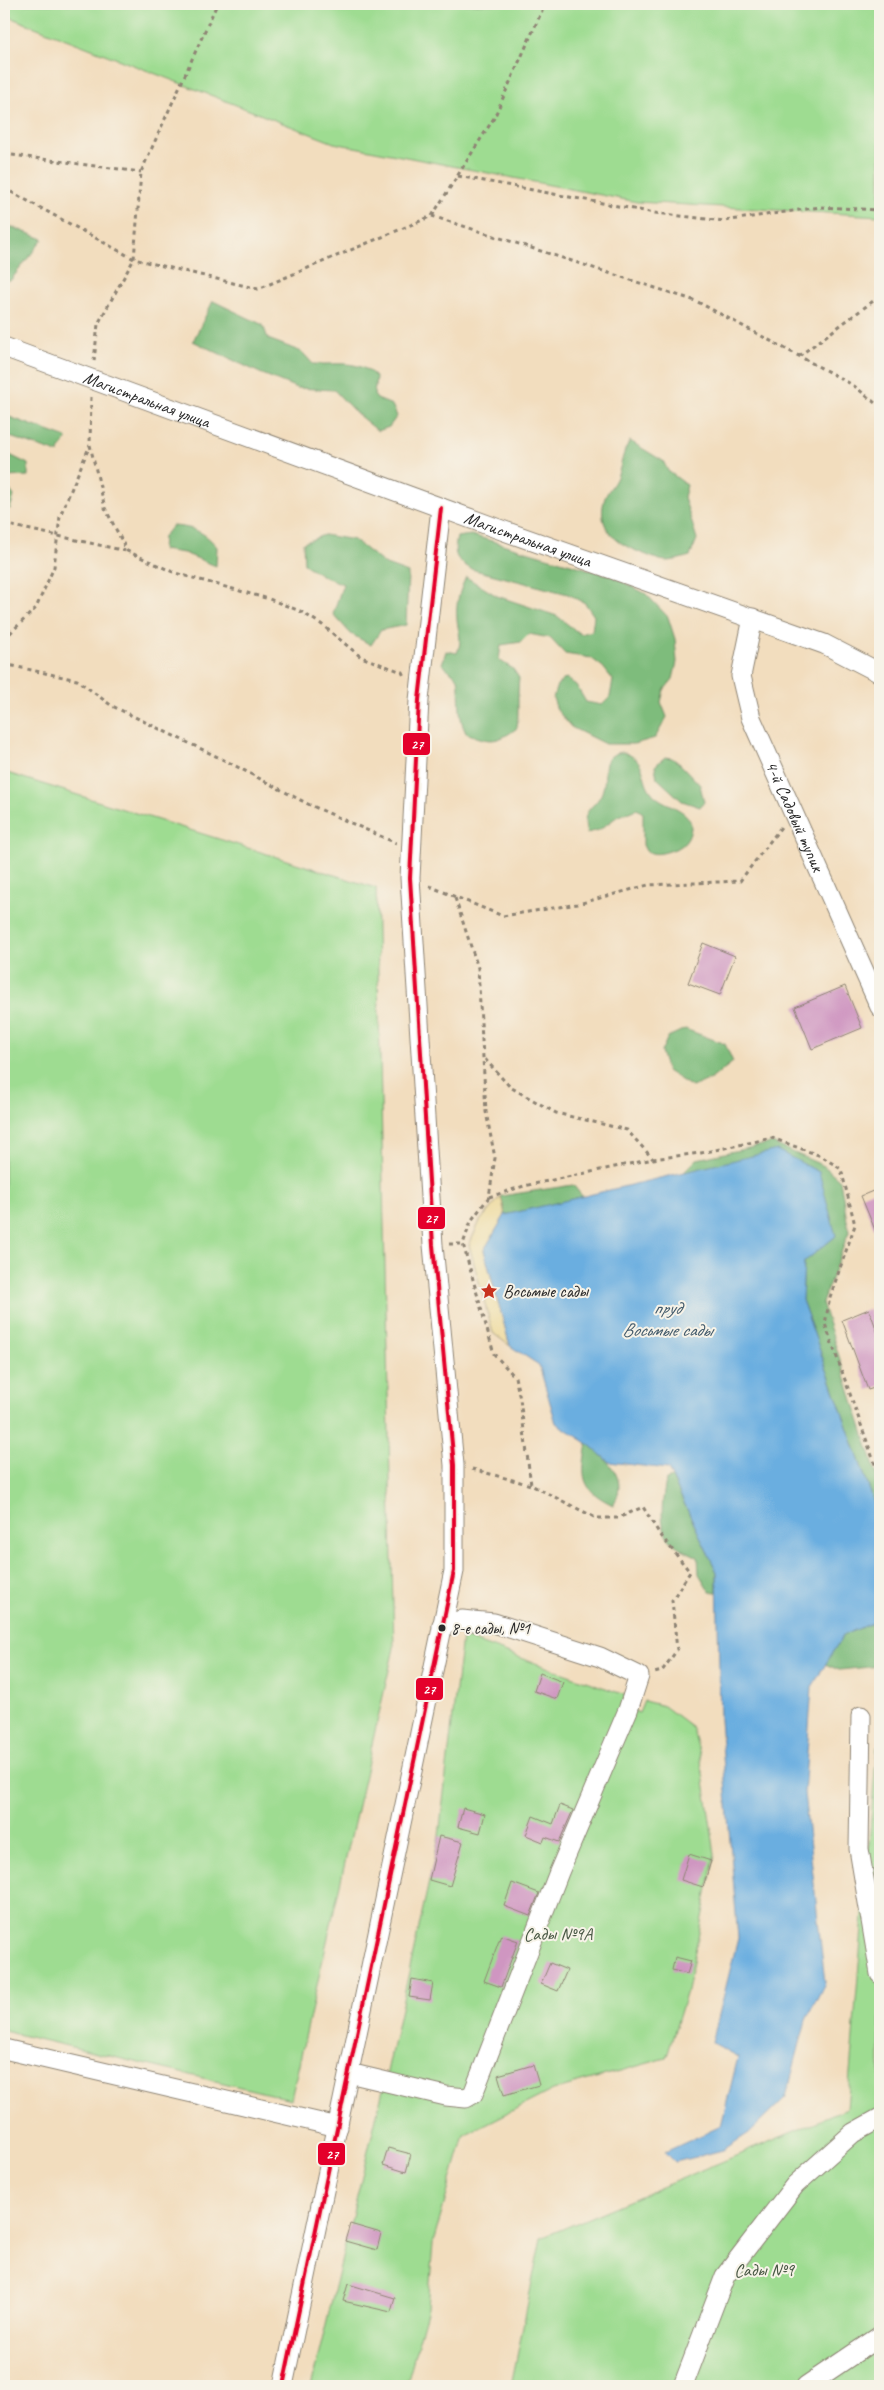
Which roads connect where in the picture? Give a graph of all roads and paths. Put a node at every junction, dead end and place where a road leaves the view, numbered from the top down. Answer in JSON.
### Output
{"nodes":[{"id":1,"x":217,"y":4,"type":"edge"},
{"id":2,"x":545,"y":4,"type":"edge"},
{"id":3,"x":4,"y":154,"type":"edge"},
{"id":4,"x":141,"y":172,"type":"junction"},
{"id":5,"x":458,"y":176,"type":"junction"},
{"id":6,"x":4,"y":188,"type":"edge"},
{"id":7,"x":880,"y":210,"type":"edge"},
{"id":8,"x":432,"y":216,"type":"junction"},
{"id":9,"x":134,"y":259,"type":"junction"},
{"id":10,"x":880,"y":296,"type":"edge"},
{"id":11,"x":4,"y":346,"type":"edge"},
{"id":12,"x":799,"y":356,"type":"junction"},
{"id":13,"x":91,"y":379,"type":"junction"},
{"id":14,"x":880,"y":407,"type":"edge"},
{"id":15,"x":90,"y":445,"type":"junction"},
{"id":16,"x":441,"y":508,"type":"junction"},
{"id":17,"x":4,"y":524,"type":"edge"},
{"id":18,"x":59,"y":537,"type":"junction"},
{"id":19,"x":127,"y":551,"type":"junction"},
{"id":20,"x":753,"y":618,"type":"junction"},
{"id":21,"x":4,"y":639,"type":"edge"},
{"id":22,"x":4,"y":664,"type":"edge"},
{"id":23,"x":880,"y":673,"type":"edge"},
{"id":24,"x":419,"y":700,"type":"junction"},
{"id":25,"x":794,"y":811,"type":"junction"},
{"id":26,"x":410,"y":849,"type":"junction"},
{"id":27,"x":410,"y":878,"type":"junction"},
{"id":28,"x":455,"y":898,"type":"junction"},
{"id":29,"x":880,"y":1007,"type":"edge"},
{"id":30,"x":484,"y":1058,"type":"junction"},
{"id":31,"x":653,"y":1159,"type":"junction"},
{"id":32,"x":489,"y":1197,"type":"junction"},
{"id":33,"x":454,"y":1464,"type":"junction"},
{"id":34,"x":880,"y":1478,"type":"edge"},
{"id":35,"x":531,"y":1485,"type":"junction"},
{"id":36,"x":442,"y":1625,"type":"junction"},
{"id":37,"x":639,"y":1676,"type":"junction"},
{"id":38,"x":861,"y":1716,"type":"dead end"},
{"id":39,"x":880,"y":1974,"type":"edge"},
{"id":40,"x":4,"y":2048,"type":"edge"},
{"id":41,"x":349,"y":2073,"type":"junction"},
{"id":42,"x":880,"y":2118,"type":"edge"},
{"id":43,"x":338,"y":2127,"type":"junction"},
{"id":44,"x":880,"y":2336,"type":"edge"},
{"id":45,"x":284,"y":2386,"type":"edge"},
{"id":46,"x":683,"y":2386,"type":"edge"},
{"id":47,"x":806,"y":2386,"type":"edge"}],
"edges":[{"from":1,"to":4,"type":"path"},
{"from":2,"to":5,"type":"path"},
{"from":3,"to":4,"type":"path"},
{"from":4,"to":9,"type":"path"},
{"from":5,"to":7,"type":"path"},
{"from":5,"to":8,"type":"path"},
{"from":6,"to":9,"type":"path"},
{"from":8,"to":9,"type":"path"},
{"from":8,"to":12,"type":"path"},
{"from":9,"to":13,"type":"path"},
{"from":10,"to":12,"type":"path"},
{"from":11,"to":13,"type":"street","name":"Магистральная улица"},
{"from":12,"to":14,"type":"path"},
{"from":13,"to":15,"type":"path"},
{"from":13,"to":16,"type":"street","name":"Магистральная улица"},
{"from":15,"to":18,"type":"path"},
{"from":15,"to":19,"type":"path"},
{"from":16,"to":20,"type":"street","name":"Магистральная улица"},
{"from":16,"to":24,"type":"street"},
{"from":17,"to":18,"type":"path"},
{"from":18,"to":19,"type":"path"},
{"from":18,"to":21,"type":"path"},
{"from":19,"to":24,"type":"path"},
{"from":20,"to":23,"type":"street","name":"Магистральная улица"},
{"from":20,"to":25,"type":"street","name":"4-й Садовый тупик"},
{"from":22,"to":26,"type":"path"},
{"from":24,"to":26,"type":"street"},
{"from":25,"to":28,"type":"path"},
{"from":25,"to":29,"type":"street","name":"4-й Садовый тупик"},
{"from":26,"to":27,"type":"street"},
{"from":27,"to":28,"type":"path"},
{"from":27,"to":33,"type":"street"},
{"from":28,"to":30,"type":"path"},
{"from":30,"to":31,"type":"path"},
{"from":30,"to":32,"type":"path"},
{"from":31,"to":32,"type":"path"},
{"from":31,"to":34,"type":"path"},
{"from":32,"to":35,"type":"path"},
{"from":33,"to":35,"type":"path"},
{"from":33,"to":36,"type":"street"},
{"from":35,"to":37,"type":"path"},
{"from":36,"to":37,"type":"street"},
{"from":36,"to":41,"type":"street"},
{"from":37,"to":41,"type":"street"},
{"from":38,"to":39,"type":"street"},
{"from":40,"to":43,"type":"street"},
{"from":41,"to":43,"type":"street"},
{"from":42,"to":46,"type":"street"},
{"from":43,"to":45,"type":"street"},
{"from":44,"to":47,"type":"street"}]}
